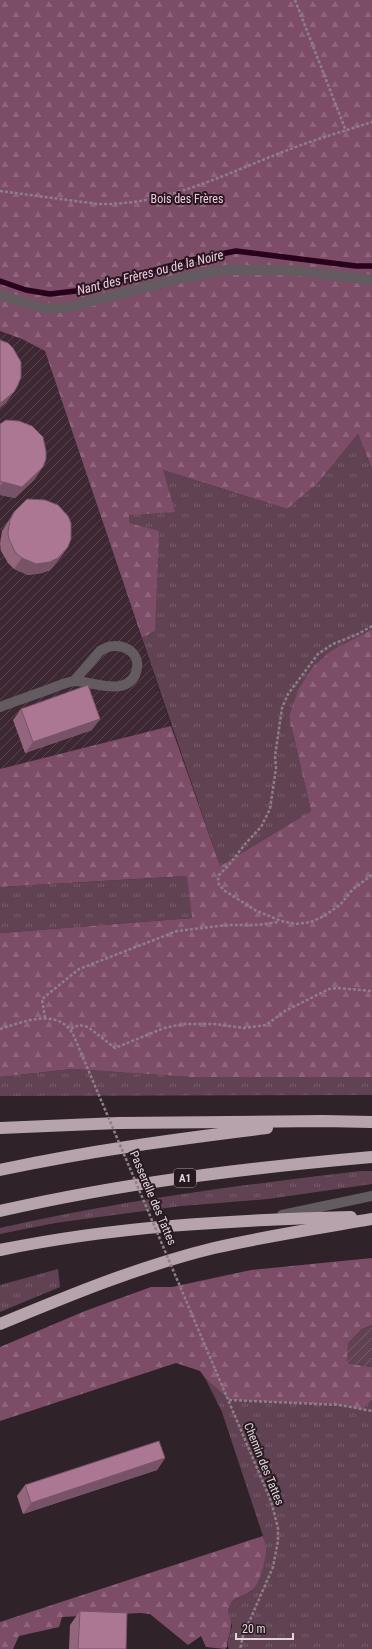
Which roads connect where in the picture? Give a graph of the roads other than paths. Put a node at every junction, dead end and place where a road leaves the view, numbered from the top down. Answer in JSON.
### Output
{"nodes":[{"id":1,"x":372,"y":280,"type":"edge"},
{"id":2,"x":0,"y":295,"type":"edge"},
{"id":3,"x":74,"y":681,"type":"junction"},
{"id":4,"x":0,"y":707,"type":"edge"},
{"id":5,"x":323,"y":1121,"type":"junction"},
{"id":6,"x":372,"y":1122,"type":"edge"},
{"id":7,"x":0,"y":1128,"type":"edge"},
{"id":8,"x":372,"y":1157,"type":"edge"},
{"id":9,"x":0,"y":1170,"type":"edge"},
{"id":10,"x":372,"y":1196,"type":"edge"},
{"id":11,"x":0,"y":1211,"type":"edge"},
{"id":12,"x":372,"y":1218,"type":"edge"},
{"id":13,"x":264,"y":1219,"type":"junction"},
{"id":14,"x":0,"y":1250,"type":"edge"},
{"id":15,"x":0,"y":1324,"type":"edge"}],
"edges":[{"from":1,"to":2,"type":"street"},
{"from":3,"to":3,"type":"street"},
{"from":3,"to":4,"type":"street"},
{"from":5,"to":6,"type":"highway"},
{"from":5,"to":7,"type":"highway"},
{"from":5,"to":9,"type":"highway"},
{"from":8,"to":11,"type":"highway","number":"A1"},
{"from":10,"to":13,"type":"street"},
{"from":12,"to":13,"type":"highway"},
{"from":12,"to":15,"type":"highway"},
{"from":13,"to":14,"type":"highway"}]}
